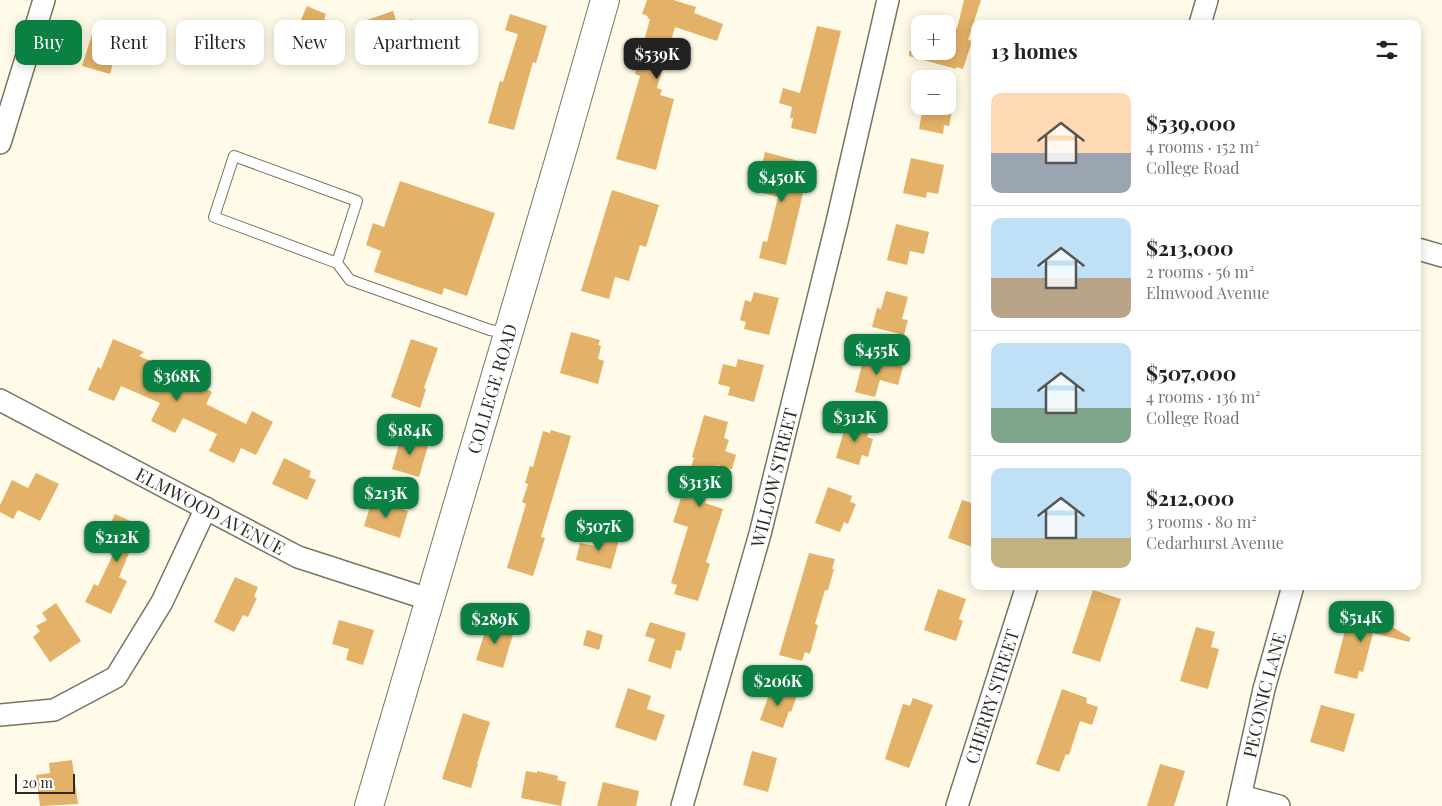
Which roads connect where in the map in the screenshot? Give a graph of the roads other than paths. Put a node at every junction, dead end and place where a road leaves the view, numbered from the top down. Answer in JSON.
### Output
{"nodes":[{"id":1,"x":44,"y":0,"type":"edge"},
{"id":2,"x":605,"y":0,"type":"edge"},
{"id":3,"x":888,"y":0,"type":"edge"},
{"id":4,"x":1207,"y":0,"type":"edge"},
{"id":5,"x":1201,"y":20,"type":"edge"},
{"id":6,"x":0,"y":143,"type":"edge"},
{"id":7,"x":1421,"y":250,"type":"edge"},
{"id":8,"x":1442,"y":256,"type":"edge"},
{"id":9,"x":337,"y":263,"type":"junction"},
{"id":10,"x":508,"y":334,"type":"junction"},
{"id":11,"x":0,"y":400,"type":"edge"},
{"id":12,"x":206,"y":508,"type":"junction"},
{"id":13,"x":1026,"y":590,"type":"edge"},
{"id":14,"x":1293,"y":590,"type":"edge"},
{"id":15,"x":431,"y":600,"type":"junction"},
{"id":16,"x":0,"y":715,"type":"edge"},
{"id":17,"x":1239,"y":801,"type":"edge"},
{"id":18,"x":370,"y":806,"type":"edge"},
{"id":19,"x":682,"y":806,"type":"edge"},
{"id":20,"x":957,"y":806,"type":"edge"},
{"id":21,"x":1279,"y":806,"type":"edge"}],
"edges":[{"from":1,"to":6,"type":"street"},
{"from":2,"to":10,"type":"street","name":"COLLEGE ROAD"},
{"from":3,"to":19,"type":"street","name":"WILLOW STREET"},
{"from":4,"to":5,"type":"street"},
{"from":7,"to":8,"type":"street"},
{"from":9,"to":9,"type":"lane"},
{"from":9,"to":10,"type":"lane"},
{"from":10,"to":15,"type":"street","name":"COLLEGE ROAD"},
{"from":11,"to":12,"type":"street","name":"ELMWOOD AVENUE"},
{"from":12,"to":15,"type":"street","name":"ELMWOOD AVENUE"},
{"from":12,"to":16,"type":"street"},
{"from":13,"to":20,"type":"street","name":"CHERRY STREET"},
{"from":14,"to":17,"type":"street","name":"PECONIC LANE"},
{"from":15,"to":18,"type":"street","name":"COLLEGE ROAD"},
{"from":17,"to":21,"type":"street"}]}
